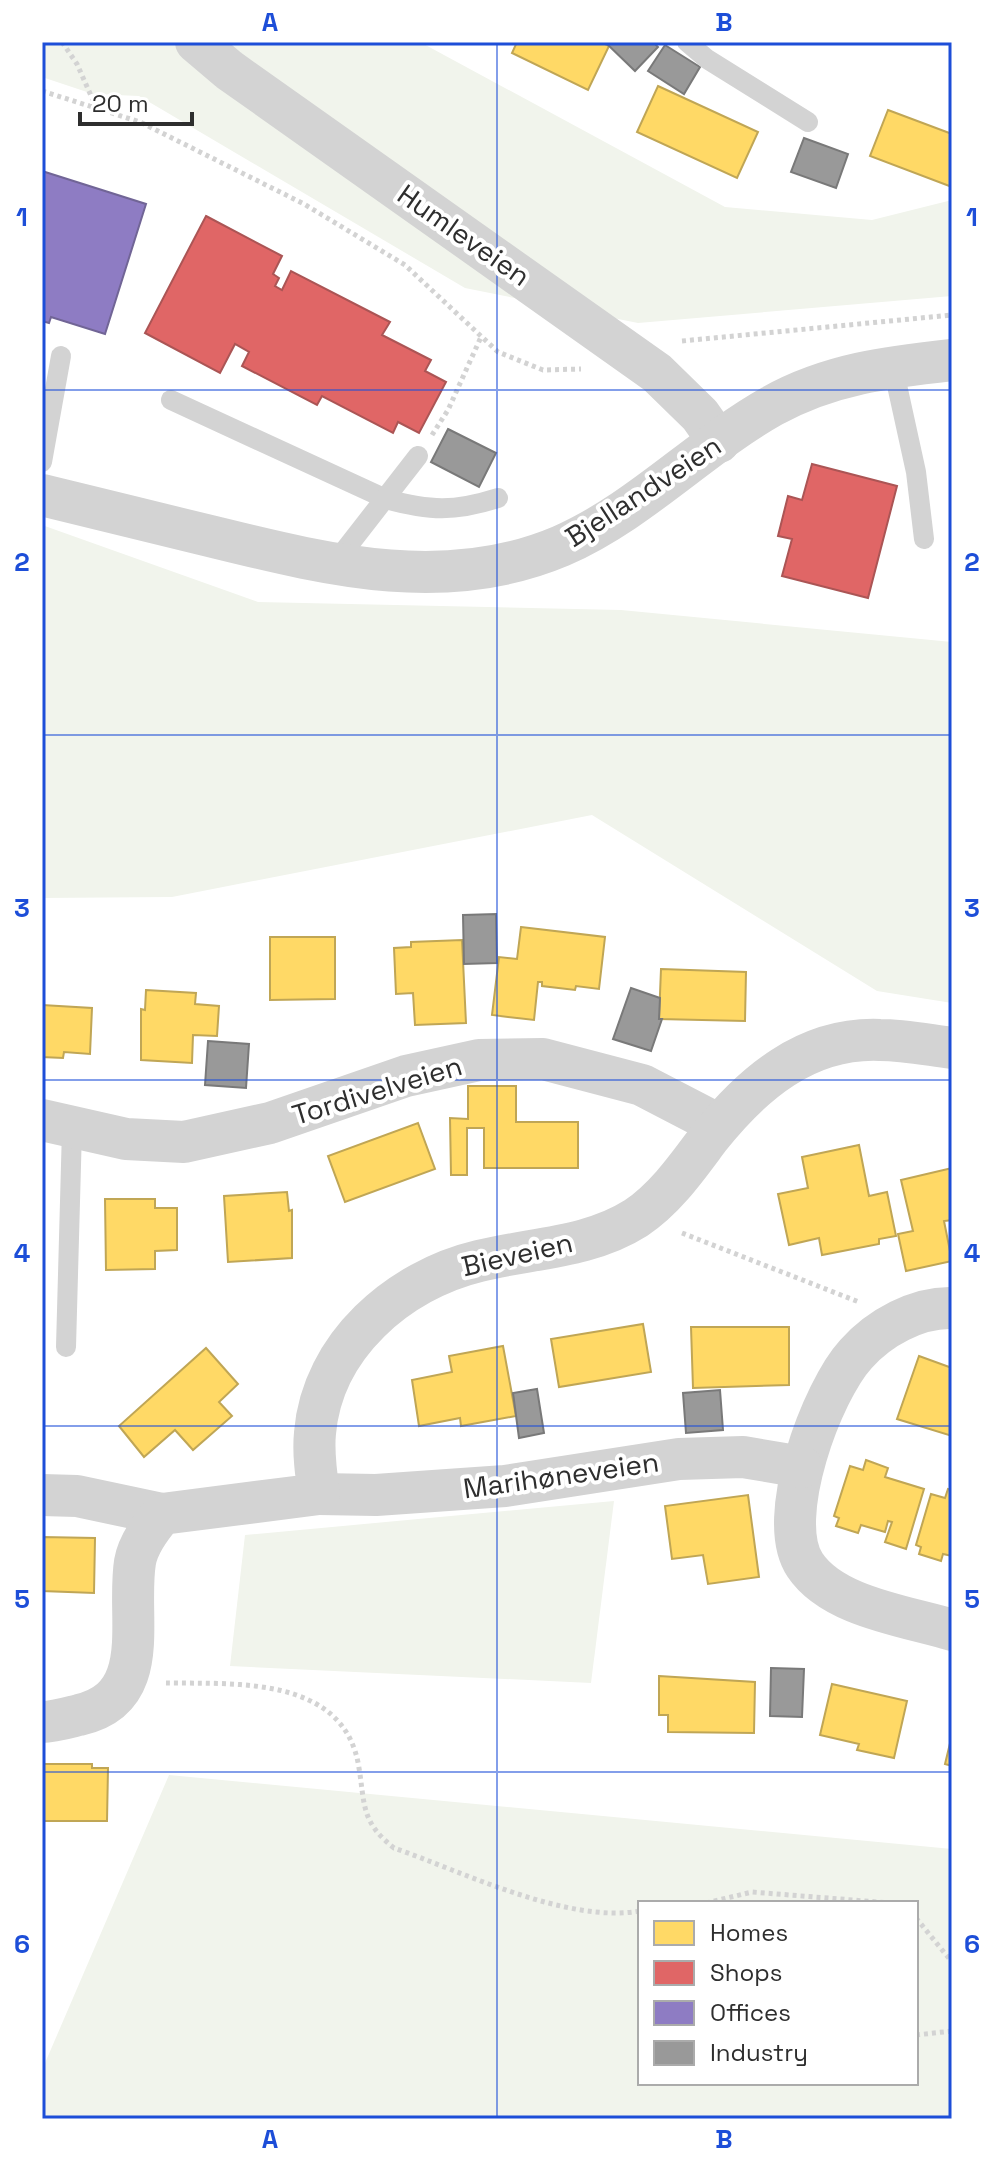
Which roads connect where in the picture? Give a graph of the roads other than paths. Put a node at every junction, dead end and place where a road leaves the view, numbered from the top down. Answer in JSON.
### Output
{"nodes":[{"id":1,"x":196,"y":42,"type":"edge"},
{"id":2,"x":687,"y":42,"type":"edge"},
{"id":3,"x":808,"y":122,"type":"dead end"},
{"id":4,"x":61,"y":356,"type":"dead end"},
{"id":5,"x":952,"y":360,"type":"edge"},
{"id":6,"x":893,"y":367,"type":"junction"},
{"id":7,"x":171,"y":400,"type":"dead end"},
{"id":8,"x":719,"y":442,"type":"junction"},
{"id":9,"x":418,"y":456,"type":"road end"},
{"id":10,"x":42,"y":462,"type":"edge"},
{"id":11,"x":42,"y":495,"type":"edge"},
{"id":12,"x":498,"y":498,"type":"dead end"},
{"id":13,"x":386,"y":499,"type":"junction"},
{"id":14,"x":924,"y":539,"type":"dead end"},
{"id":15,"x":334,"y":564,"type":"junction"},
{"id":16,"x":952,"y":1048,"type":"edge"},
{"id":17,"x":57,"y":1124,"type":"edge"},
{"id":18,"x":719,"y":1125,"type":"junction"},
{"id":19,"x":952,"y":1308,"type":"edge"},
{"id":20,"x":66,"y":1347,"type":"dead end"},
{"id":21,"x":802,"y":1467,"type":"junction"},
{"id":22,"x":319,"y":1494,"type":"junction"},
{"id":23,"x":42,"y":1495,"type":"edge"},
{"id":24,"x":162,"y":1514,"type":"junction"},
{"id":25,"x":952,"y":1630,"type":"edge"},
{"id":26,"x":42,"y":1722,"type":"edge"}],
"edges":[{"from":1,"to":8,"type":"street","name":"Humleveien"},
{"from":2,"to":3,"type":"lane"},
{"from":4,"to":10,"type":"lane"},
{"from":5,"to":6,"type":"street","name":"Bjellandveien"},
{"from":6,"to":8,"type":"street","name":"Bjellandveien"},
{"from":6,"to":14,"type":"lane"},
{"from":7,"to":13,"type":"lane"},
{"from":8,"to":15,"type":"street","name":"Bjellandveien"},
{"from":9,"to":13,"type":"lane"},
{"from":11,"to":15,"type":"street","name":"Bjellandveien"},
{"from":12,"to":13,"type":"lane"},
{"from":13,"to":15,"type":"lane"},
{"from":16,"to":18,"type":"street","name":"Bieveien"},
{"from":17,"to":18,"type":"street","name":"Tordivelveien"},
{"from":17,"to":20,"type":"lane","name":"Tordivelveien"},
{"from":18,"to":22,"type":"street","name":"Bieveien"},
{"from":19,"to":21,"type":"street"},
{"from":21,"to":22,"type":"street","name":"Marihøneveien"},
{"from":21,"to":25,"type":"street"},
{"from":22,"to":24,"type":"street"},
{"from":23,"to":24,"type":"street"},
{"from":24,"to":26,"type":"street"}]}
